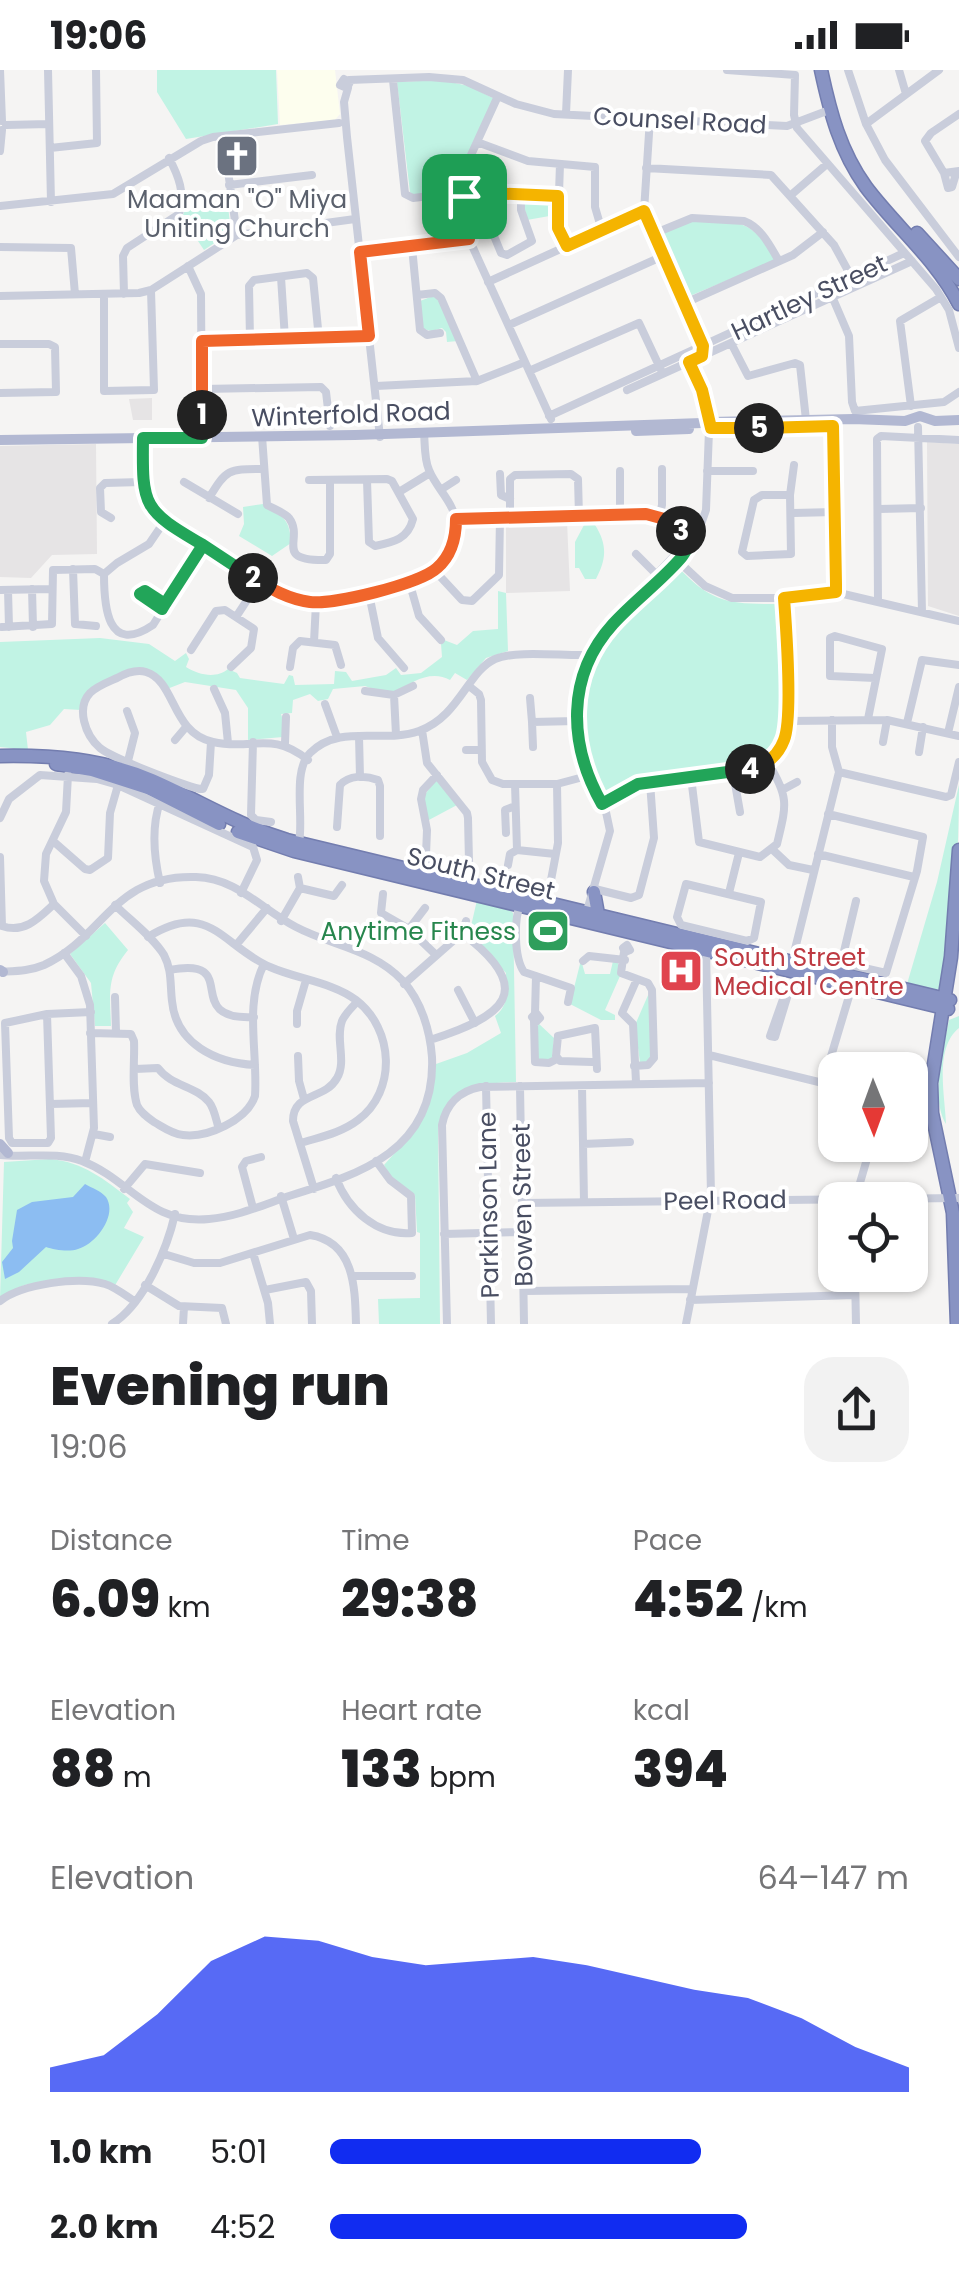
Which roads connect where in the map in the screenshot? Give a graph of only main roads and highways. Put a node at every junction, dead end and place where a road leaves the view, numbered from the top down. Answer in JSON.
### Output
{"nodes":[{"id":1,"x":824,"y":70,"type":"edge"},
{"id":2,"x":829,"y":106,"type":"junction"},
{"id":3,"x":959,"y":279,"type":"edge"},
{"id":4,"x":959,"y":304,"type":"edge"},
{"id":5,"x":872,"y":418,"type":"junction"},
{"id":6,"x":959,"y":422,"type":"edge"},
{"id":7,"x":706,"y":424,"type":"junction"},
{"id":8,"x":0,"y":442,"type":"edge"},
{"id":9,"x":1,"y":760,"type":"edge"},
{"id":10,"x":298,"y":839,"type":"junction"},
{"id":11,"x":959,"y":850,"type":"edge"},
{"id":12,"x":594,"y":890,"type":"road end"},
{"id":13,"x":524,"y":909,"type":"junction"},
{"id":14,"x":589,"y":916,"type":"junction"},
{"id":15,"x":650,"y":932,"type":"junction"},
{"id":16,"x":702,"y":945,"type":"junction"},
{"id":17,"x":959,"y":946,"type":"edge"},
{"id":18,"x":856,"y":982,"type":"junction"},
{"id":19,"x":948,"y":1004,"type":"edge"},
{"id":20,"x":956,"y":1196,"type":"edge"},
{"id":21,"x":959,"y":1213,"type":"edge"},
{"id":22,"x":958,"y":1324,"type":"edge"}],
"edges":[{"from":1,"to":2,"type":"highway"},
{"from":2,"to":3,"type":"highway"},
{"from":2,"to":4,"type":"highway"},
{"from":5,"to":6,"type":"main road","name":"Winterfold Road"},
{"from":5,"to":7,"type":"main road","name":"Winterfold Road"},
{"from":5,"to":7,"type":"main road","name":"Winterfold Road"},
{"from":7,"to":8,"type":"main road","name":"Winterfold Road"},
{"from":9,"to":10,"type":"highway","name":"South Street"},
{"from":9,"to":10,"type":"highway","name":"South Street"},
{"from":10,"to":13,"type":"highway","name":"South Street"},
{"from":10,"to":13,"type":"highway","name":"South Street"},
{"from":11,"to":19,"type":"highway"},
{"from":12,"to":14,"type":"highway"},
{"from":13,"to":14,"type":"highway","name":"South Street"},
{"from":14,"to":15,"type":"highway","name":"South Street"},
{"from":14,"to":15,"type":"highway","name":"South Street"},
{"from":15,"to":16,"type":"highway","name":"South Street"},
{"from":16,"to":18,"type":"highway","name":"South Street"},
{"from":16,"to":18,"type":"highway","name":"South Street"},
{"from":17,"to":19,"type":"highway"},
{"from":18,"to":19,"type":"highway","name":"South Street"},
{"from":19,"to":20,"type":"highway"},
{"from":20,"to":21,"type":"highway"},
{"from":20,"to":22,"type":"highway"}]}
